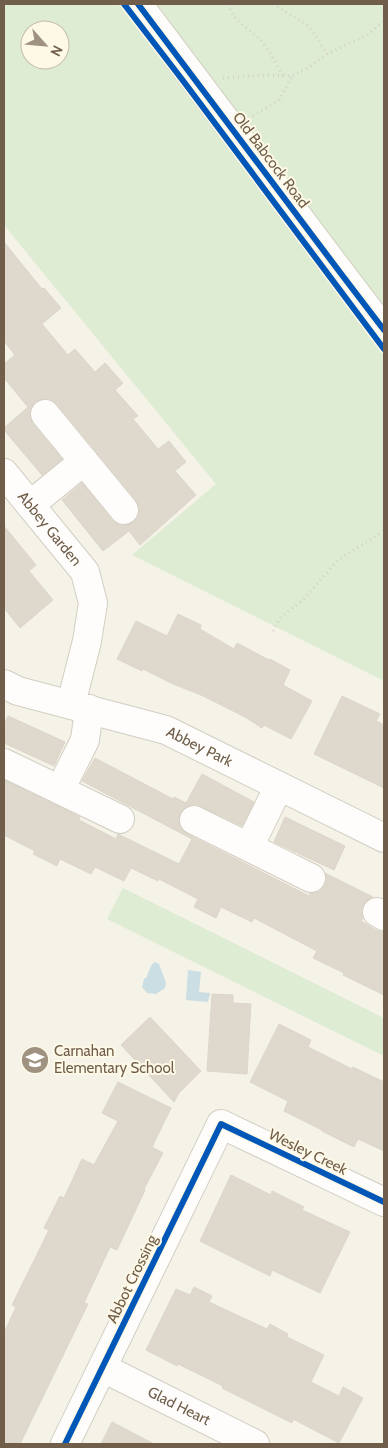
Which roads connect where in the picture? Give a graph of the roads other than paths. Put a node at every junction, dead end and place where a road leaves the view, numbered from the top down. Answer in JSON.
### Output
{"nodes":[{"id":1,"x":138,"y":4,"type":"edge"},
{"id":2,"x":384,"y":330,"type":"edge"},
{"id":3,"x":45,"y":414,"type":"dead end"},
{"id":4,"x":84,"y":461,"type":"junction"},
{"id":5,"x":4,"y":473,"type":"edge"},
{"id":6,"x":30,"y":505,"type":"junction"},
{"id":7,"x":124,"y":510,"type":"dead end"},
{"id":8,"x":4,"y":684,"type":"edge"},
{"id":9,"x":80,"y":707,"type":"junction"},
{"id":10,"x":4,"y":763,"type":"edge"},
{"id":11,"x":280,"y":786,"type":"junction"},
{"id":12,"x":60,"y":790,"type":"junction"},
{"id":13,"x":120,"y":819,"type":"dead end"},
{"id":14,"x":194,"y":820,"type":"dead end"},
{"id":15,"x":384,"y":838,"type":"edge"},
{"id":16,"x":249,"y":847,"type":"junction"},
{"id":17,"x":311,"y":878,"type":"dead end"},
{"id":18,"x":221,"y":1124,"type":"joint"},
{"id":19,"x":384,"y":1202,"type":"edge"},
{"id":20,"x":103,"y":1368,"type":"junction"},
{"id":21,"x":65,"y":1444,"type":"edge"},
{"id":22,"x":255,"y":1444,"type":"edge"}],
"edges":[{"from":1,"to":2,"type":"street","name":"Old Babcock Road"},
{"from":3,"to":4,"type":"street"},
{"from":4,"to":6,"type":"street"},
{"from":4,"to":7,"type":"street"},
{"from":5,"to":6,"type":"street","name":"Abbey Garden"},
{"from":6,"to":9,"type":"street","name":"Abbey Garden"},
{"from":8,"to":9,"type":"street","name":"Abbey Park"},
{"from":9,"to":11,"type":"street","name":"Abbey Park"},
{"from":9,"to":12,"type":"street","name":"Abbey Garden"},
{"from":10,"to":12,"type":"street"},
{"from":11,"to":15,"type":"street","name":"Abbey Park"},
{"from":11,"to":16,"type":"street"},
{"from":12,"to":13,"type":"street"},
{"from":14,"to":16,"type":"street"},
{"from":16,"to":17,"type":"street"},
{"from":18,"to":19,"type":"street","name":"Wesley Creek"},
{"from":18,"to":20,"type":"street","name":"Abbot Crossing"},
{"from":20,"to":21,"type":"street","name":"Abbot Crossing"},
{"from":20,"to":22,"type":"street","name":"Glad Heart"}]}
